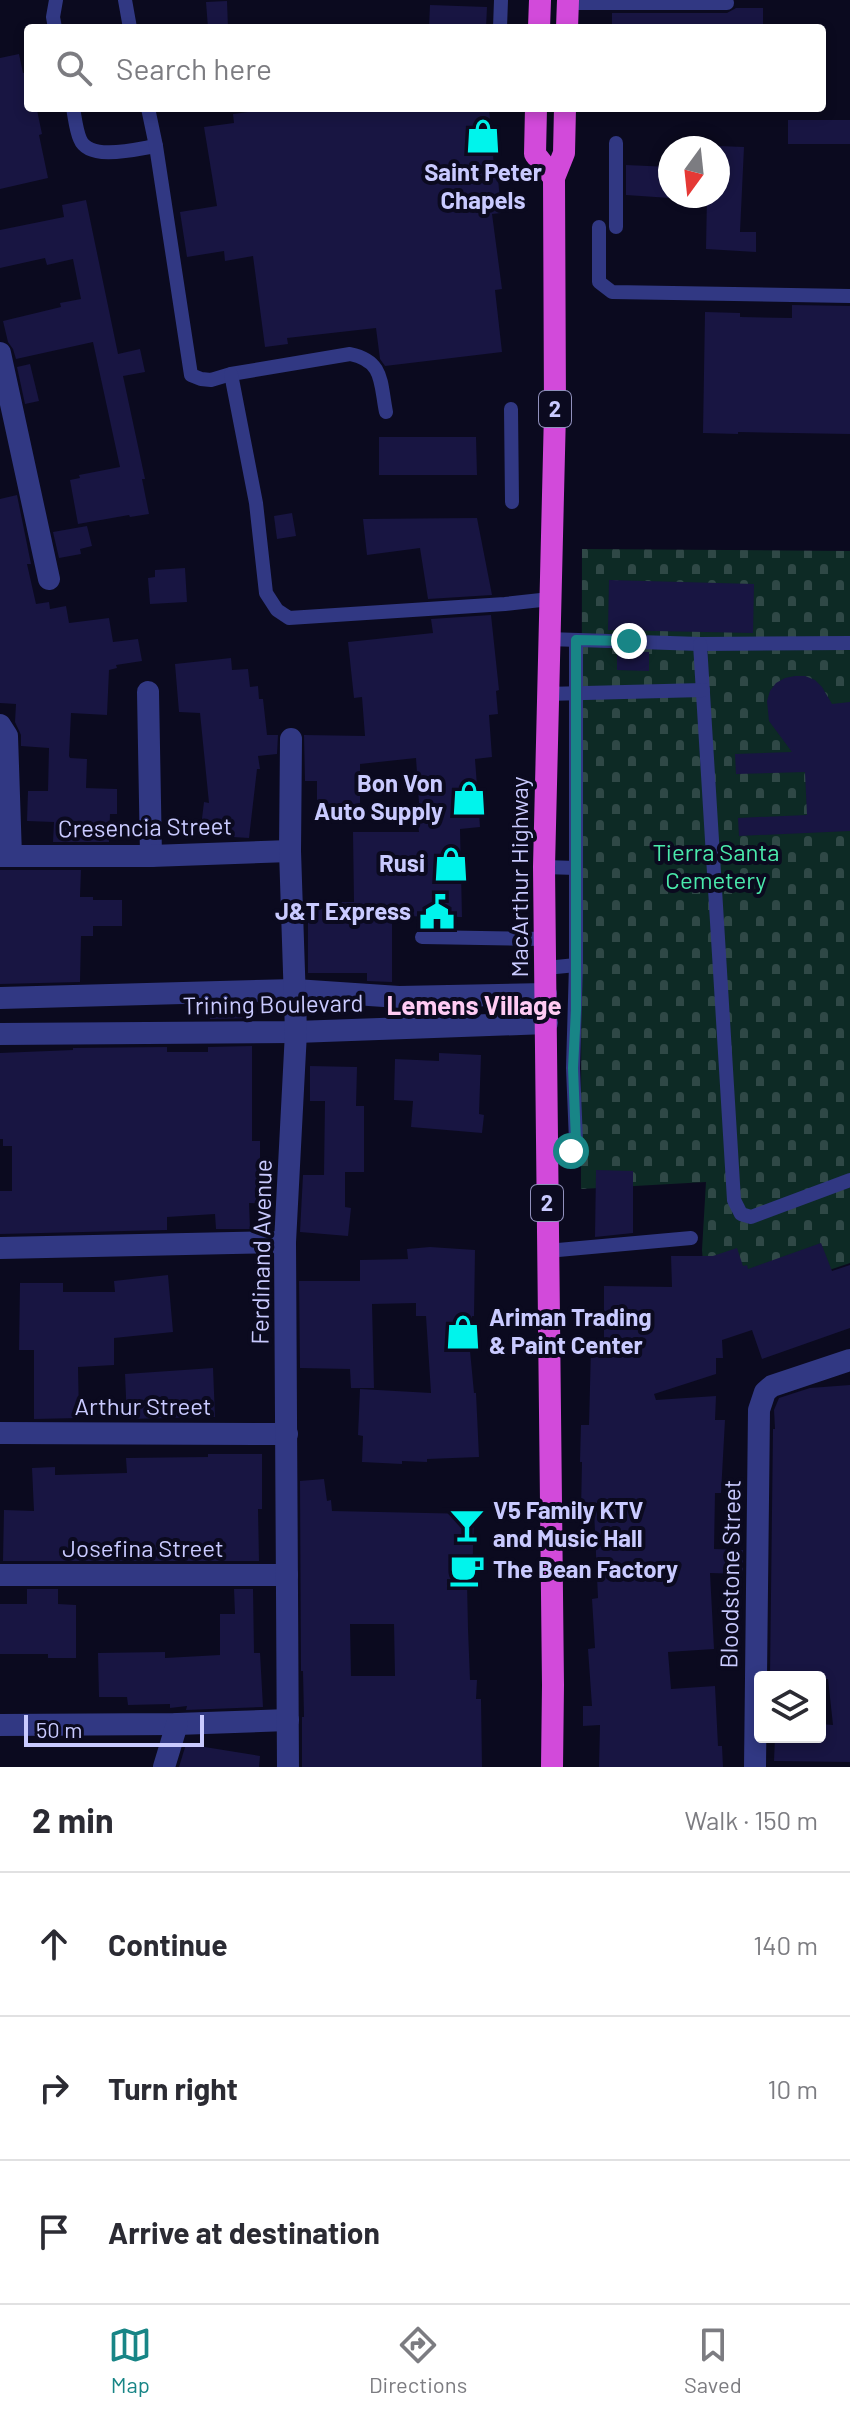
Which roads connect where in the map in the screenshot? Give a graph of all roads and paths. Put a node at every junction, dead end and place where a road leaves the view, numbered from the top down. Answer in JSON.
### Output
{"nodes":[{"id":1,"x":56,"y":0,"type":"edge"},
{"id":2,"x":125,"y":0,"type":"edge"},
{"id":3,"x":501,"y":0,"type":"edge"},
{"id":4,"x":540,"y":0,"type":"edge"},
{"id":5,"x":568,"y":2,"type":"edge"},
{"id":6,"x":727,"y":3,"type":"dead end"},
{"id":7,"x":54,"y":24,"type":"edge"},
{"id":8,"x":129,"y":24,"type":"edge"},
{"id":9,"x":500,"y":24,"type":"edge"},
{"id":10,"x":539,"y":24,"type":"edge"},
{"id":11,"x":567,"y":24,"type":"edge"},
{"id":12,"x":74,"y":112,"type":"edge"},
{"id":13,"x":149,"y":112,"type":"edge"},
{"id":14,"x":536,"y":112,"type":"edge"},
{"id":15,"x":565,"y":112,"type":"edge"},
{"id":16,"x":616,"y":143,"type":"dead end"},
{"id":17,"x":156,"y":146,"type":"junction"},
{"id":18,"x":554,"y":178,"type":"junction"},
{"id":19,"x":599,"y":227,"type":"dead end"},
{"id":20,"x":616,"y":227,"type":"dead end"},
{"id":21,"x":850,"y":296,"type":"edge"},
{"id":22,"x":0,"y":353,"type":"edge"},
{"id":23,"x":231,"y":374,"type":"junction"},
{"id":24,"x":511,"y":409,"type":"dead end"},
{"id":25,"x":386,"y":412,"type":"dead end"},
{"id":26,"x":512,"y":502,"type":"dead end"},
{"id":27,"x":49,"y":579,"type":"dead end"},
{"id":28,"x":550,"y":599,"type":"junction"},
{"id":29,"x":548,"y":639,"type":"junction"},
{"id":30,"x":576,"y":640,"type":"junction"},
{"id":31,"x":850,"y":643,"type":"edge"},
{"id":32,"x":700,"y":644,"type":"junction"},
{"id":33,"x":703,"y":690,"type":"junction"},
{"id":34,"x":148,"y":692,"type":"dead end"},
{"id":35,"x":576,"y":692,"type":"junction"},
{"id":36,"x":546,"y":694,"type":"junction"},
{"id":37,"x":0,"y":725,"type":"edge"},
{"id":38,"x":291,"y":739,"type":"dead end"},
{"id":39,"x":290,"y":851,"type":"junction"},
{"id":40,"x":6,"y":856,"type":"edge"},
{"id":41,"x":151,"y":856,"type":"junction"},
{"id":42,"x":544,"y":867,"type":"junction"},
{"id":43,"x":576,"y":868,"type":"junction"},
{"id":44,"x":422,"y":937,"type":"dead end"},
{"id":45,"x":545,"y":939,"type":"junction"},
{"id":46,"x":576,"y":965,"type":"junction"},
{"id":47,"x":546,"y":968,"type":"junction"},
{"id":48,"x":295,"y":990,"type":"junction"},
{"id":49,"x":47,"y":997,"type":"junction"},
{"id":50,"x":0,"y":998,"type":"edge"},
{"id":51,"x":547,"y":1009,"type":"junction"},
{"id":52,"x":576,"y":1010,"type":"junction"},
{"id":53,"x":296,"y":1032,"type":"junction"},
{"id":54,"x":0,"y":1034,"type":"edge"},
{"id":55,"x":47,"y":1035,"type":"junction"},
{"id":56,"x":547,"y":1152,"type":"junction"},
{"id":57,"x":850,"y":1180,"type":"edge"},
{"id":58,"x":691,"y":1238,"type":"dead end"},
{"id":59,"x":285,"y":1242,"type":"junction"},
{"id":60,"x":0,"y":1248,"type":"edge"},
{"id":61,"x":547,"y":1251,"type":"junction"},
{"id":62,"x":850,"y":1360,"type":"edge"},
{"id":63,"x":0,"y":1433,"type":"edge"},
{"id":64,"x":287,"y":1434,"type":"junction"},
{"id":65,"x":0,"y":1575,"type":"edge"},
{"id":66,"x":287,"y":1575,"type":"junction"},
{"id":67,"x":288,"y":1720,"type":"junction"},
{"id":68,"x":177,"y":1724,"type":"junction"},
{"id":69,"x":0,"y":1725,"type":"edge"},
{"id":70,"x":164,"y":1767,"type":"edge"},
{"id":71,"x":288,"y":1767,"type":"edge"},
{"id":72,"x":552,"y":1767,"type":"edge"},
{"id":73,"x":755,"y":1767,"type":"edge"}],
"edges":[{"from":1,"to":7,"type":"lane"},
{"from":2,"to":8,"type":"lane"},
{"from":3,"to":9,"type":"lane"},
{"from":4,"to":10,"type":"highway"},
{"from":5,"to":6,"type":"lane"},
{"from":5,"to":11,"type":"highway"},
{"from":12,"to":17,"type":"lane"},
{"from":13,"to":17,"type":"lane"},
{"from":14,"to":18,"type":"highway","name":"MacArthur Highway","number":"2"},
{"from":15,"to":18,"type":"highway","name":"MacArthur Highway","number":"2"},
{"from":16,"to":20,"type":"lane"},
{"from":17,"to":23,"type":"lane"},
{"from":18,"to":28,"type":"highway","name":"MacArthur Highway","number":"2"},
{"from":19,"to":21,"type":"lane"},
{"from":22,"to":27,"type":"street"},
{"from":23,"to":25,"type":"lane"},
{"from":23,"to":28,"type":"lane"},
{"from":24,"to":26,"type":"lane"},
{"from":28,"to":29,"type":"highway","name":"MacArthur Highway","number":"2"},
{"from":29,"to":30,"type":"lane"},
{"from":29,"to":36,"type":"highway","name":"MacArthur Highway","number":"2"},
{"from":30,"to":32,"type":"lane"},
{"from":30,"to":35,"type":"lane"},
{"from":31,"to":32,"type":"lane"},
{"from":32,"to":33,"type":"lane"},
{"from":33,"to":35,"type":"lane"},
{"from":33,"to":57,"type":"lane"},
{"from":34,"to":41,"type":"street"},
{"from":35,"to":36,"type":"lane"},
{"from":35,"to":43,"type":"lane"},
{"from":36,"to":42,"type":"highway","name":"MacArthur Highway","number":"2"},
{"from":37,"to":40,"type":"street"},
{"from":38,"to":39,"type":"street","name":"Ferdinand Avenue"},
{"from":39,"to":41,"type":"street","name":"Cresencia Street"},
{"from":39,"to":48,"type":"street","name":"Ferdinand Avenue"},
{"from":40,"to":41,"type":"street","name":"Cresencia Street"},
{"from":42,"to":43,"type":"lane"},
{"from":42,"to":45,"type":"highway","name":"MacArthur Highway","number":"2"},
{"from":43,"to":46,"type":"lane"},
{"from":44,"to":45,"type":"lane"},
{"from":45,"to":47,"type":"highway","name":"MacArthur Highway","number":"2"},
{"from":46,"to":47,"type":"lane"},
{"from":46,"to":52,"type":"lane"},
{"from":47,"to":51,"type":"highway","name":"MacArthur Highway","number":"2"},
{"from":48,"to":49,"type":"street","name":"Trining Boulevard"},
{"from":48,"to":51,"type":"street","name":"Trining Boulevard"},
{"from":48,"to":53,"type":"street","name":"Ferdinand Avenue"},
{"from":49,"to":50,"type":"street","name":"Trining Boulevard"},
{"from":49,"to":55,"type":"street"},
{"from":51,"to":52,"type":"lane"},
{"from":51,"to":53,"type":"street","name":"Trining Boulevard"},
{"from":51,"to":56,"type":"highway","name":"MacArthur Highway","number":"2"},
{"from":52,"to":56,"type":"lane"},
{"from":53,"to":55,"type":"street","name":"Trining Boulevard"},
{"from":53,"to":59,"type":"street","name":"Ferdinand Avenue"},
{"from":54,"to":55,"type":"street","name":"Trining Boulevard"},
{"from":56,"to":61,"type":"highway","name":"MacArthur Highway","number":"2"},
{"from":58,"to":61,"type":"lane"},
{"from":59,"to":60,"type":"street"},
{"from":59,"to":64,"type":"street","name":"Ferdinand Avenue"},
{"from":61,"to":72,"type":"highway","name":"MacArthur Highway","number":"2"},
{"from":62,"to":73,"type":"street","name":"Bloodstone Street"},
{"from":63,"to":64,"type":"street","name":"Arthur Street"},
{"from":64,"to":66,"type":"street","name":"Ferdinand Avenue"},
{"from":65,"to":66,"type":"street","name":"Josefina Street"},
{"from":66,"to":67,"type":"street","name":"Ferdinand Avenue"},
{"from":67,"to":68,"type":"street"},
{"from":67,"to":71,"type":"street","name":"Ferdinand Avenue"},
{"from":68,"to":69,"type":"street"},
{"from":68,"to":70,"type":"street"}]}
